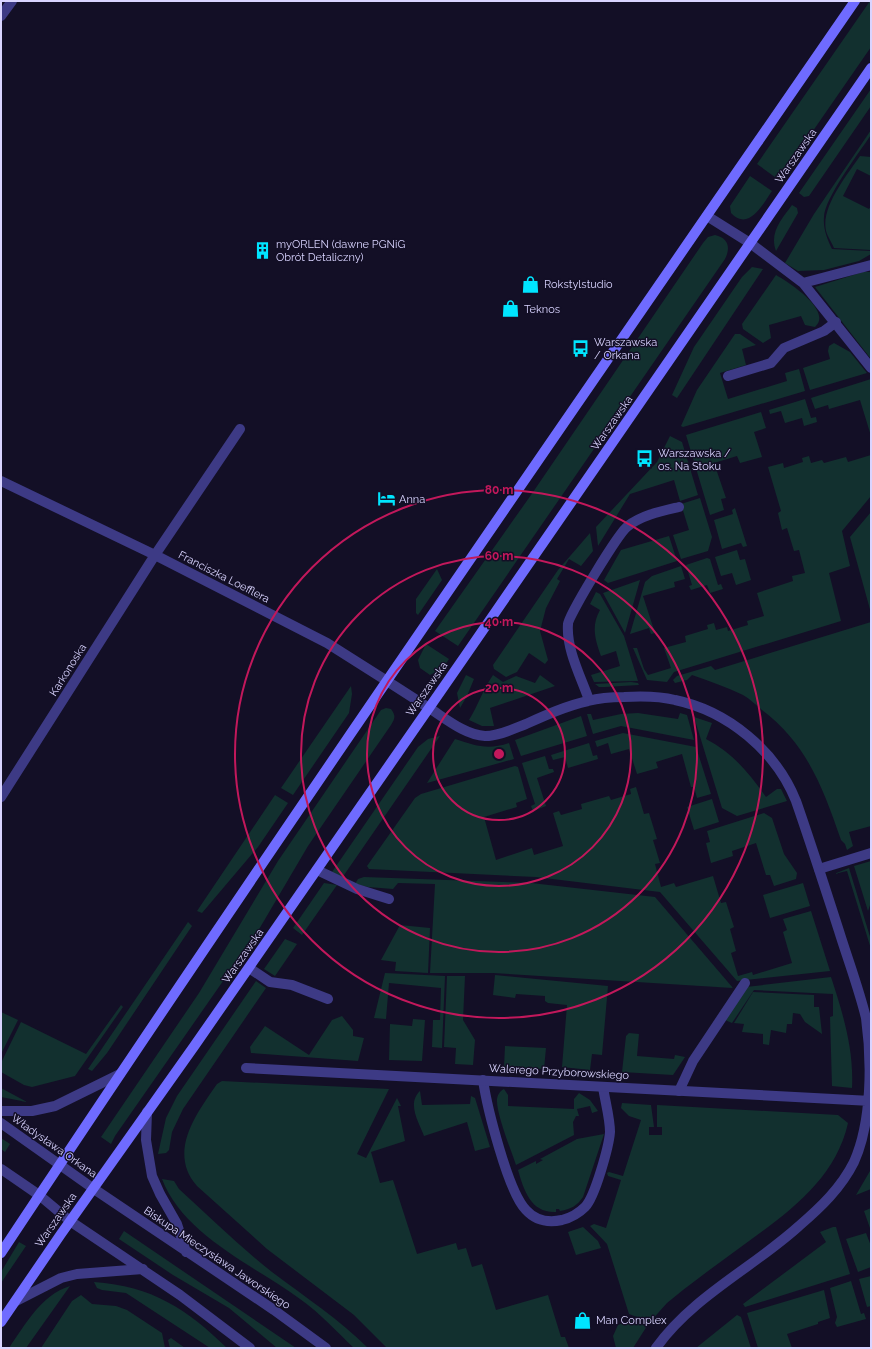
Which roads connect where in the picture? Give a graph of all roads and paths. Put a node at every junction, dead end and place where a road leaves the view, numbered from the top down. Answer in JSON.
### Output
{"nodes":[{"id":1,"x":12,"y":1,"type":"edge"},
{"id":2,"x":855,"y":1,"type":"edge"},
{"id":3,"x":1,"y":16,"type":"edge"},
{"id":4,"x":871,"y":68,"type":"edge"},
{"id":5,"x":707,"y":216,"type":"junction"},
{"id":6,"x":750,"y":244,"type":"junction"},
{"id":7,"x":871,"y":265,"type":"edge"},
{"id":8,"x":803,"y":283,"type":"junction"},
{"id":9,"x":836,"y":322,"type":"junction"},
{"id":10,"x":871,"y":368,"type":"edge"},
{"id":11,"x":728,"y":376,"type":"dead end"},
{"id":12,"x":240,"y":429,"type":"dead end"},
{"id":13,"x":1,"y":481,"type":"edge"},
{"id":14,"x":679,"y":507,"type":"dead end"},
{"id":15,"x":155,"y":555,"type":"junction"},
{"id":16,"x":387,"y":681,"type":"junction"},
{"id":17,"x":589,"y":700,"type":"junction"},
{"id":18,"x":429,"y":708,"type":"junction"},
{"id":19,"x":1,"y":797,"type":"edge"},
{"id":20,"x":871,"y":853,"type":"edge"},
{"id":21,"x":819,"y":869,"type":"junction"},
{"id":22,"x":317,"y":870,"type":"junction"},
{"id":23,"x":389,"y":899,"type":"dead end"},
{"id":24,"x":249,"y":968,"type":"junction"},
{"id":25,"x":745,"y":983,"type":"dead end"},
{"id":26,"x":328,"y":999,"type":"dead end"},
{"id":27,"x":871,"y":1061,"type":"edge"},
{"id":28,"x":246,"y":1068,"type":"dead end"},
{"id":29,"x":120,"y":1074,"type":"junction"},
{"id":30,"x":483,"y":1080,"type":"junction"},
{"id":31,"x":603,"y":1087,"type":"junction"},
{"id":32,"x":679,"y":1091,"type":"junction"},
{"id":33,"x":871,"y":1101,"type":"edge"},
{"id":34,"x":1,"y":1111,"type":"edge"},
{"id":35,"x":147,"y":1112,"type":"junction"},
{"id":36,"x":1,"y":1123,"type":"edge"},
{"id":37,"x":60,"y":1165,"type":"junction"},
{"id":38,"x":1,"y":1169,"type":"edge"},
{"id":39,"x":94,"y":1189,"type":"junction"},
{"id":40,"x":40,"y":1195,"type":"junction"},
{"id":41,"x":70,"y":1221,"type":"junction"},
{"id":42,"x":186,"y":1252,"type":"junction"},
{"id":43,"x":1,"y":1253,"type":"edge"},
{"id":44,"x":143,"y":1269,"type":"junction"},
{"id":45,"x":16,"y":1301,"type":"junction"},
{"id":46,"x":1,"y":1322,"type":"edge"},
{"id":47,"x":250,"y":1348,"type":"edge"},
{"id":48,"x":326,"y":1348,"type":"edge"},
{"id":49,"x":656,"y":1348,"type":"edge"}],
"edges":[{"from":1,"to":3,"type":"street"},
{"from":2,"to":5,"type":"main road"},
{"from":4,"to":6,"type":"main road","name":"Warszawska"},
{"from":5,"to":6,"type":"street"},
{"from":5,"to":16,"type":"main road"},
{"from":6,"to":8,"type":"street"},
{"from":6,"to":18,"type":"main road","name":"Warszawska"},
{"from":7,"to":8,"type":"street"},
{"from":8,"to":9,"type":"street"},
{"from":9,"to":10,"type":"street"},
{"from":9,"to":11,"type":"street"},
{"from":12,"to":15,"type":"street","name":"Karkonoska"},
{"from":13,"to":15,"type":"street","name":"Franciszka Loefflera"},
{"from":14,"to":17,"type":"street"},
{"from":15,"to":16,"type":"street","name":"Franciszka Loefflera"},
{"from":15,"to":19,"type":"street","name":"Karkonoska"},
{"from":16,"to":18,"type":"street","name":"Franciszka Loefflera"},
{"from":16,"to":29,"type":"main road"},
{"from":17,"to":18,"type":"street","name":"Franciszka Loefflera"},
{"from":17,"to":21,"type":"street","name":"Franciszka Loefflera"},
{"from":18,"to":22,"type":"main road","name":"Warszawska"},
{"from":20,"to":21,"type":"street"},
{"from":21,"to":27,"type":"street","name":"Franciszka Loefflera"},
{"from":22,"to":23,"type":"street"},
{"from":22,"to":24,"type":"main road","name":"Warszawska"},
{"from":24,"to":26,"type":"street"},
{"from":24,"to":35,"type":"main road","name":"Warszawska"},
{"from":25,"to":32,"type":"street"},
{"from":27,"to":33,"type":"street","name":"Franciszka Loefflera"},
{"from":28,"to":30,"type":"street","name":"Walerego Przyborowskiego"},
{"from":29,"to":34,"type":"street"},
{"from":29,"to":37,"type":"main road"},
{"from":30,"to":31,"type":"street","name":"Walerego Przyborowskiego"},
{"from":30,"to":31,"type":"street"},
{"from":31,"to":32,"type":"street","name":"Walerego Przyborowskiego"},
{"from":32,"to":33,"type":"street","name":"Walerego Przyborowskiego"},
{"from":33,"to":49,"type":"street","name":"Franciszka Loefflera"},
{"from":35,"to":39,"type":"main road","name":"Warszawska"},
{"from":35,"to":42,"type":"street"},
{"from":36,"to":37,"type":"street","name":"Władysława Orkana"},
{"from":37,"to":39,"type":"street","name":"Władysława Orkana"},
{"from":37,"to":40,"type":"main road"},
{"from":38,"to":40,"type":"street"},
{"from":39,"to":41,"type":"main road","name":"Warszawska"},
{"from":39,"to":42,"type":"street","name":"Biskupa Mieczysława Jaworskiego"},
{"from":40,"to":41,"type":"street"},
{"from":40,"to":43,"type":"main road"},
{"from":41,"to":44,"type":"street"},
{"from":41,"to":45,"type":"main road","name":"Warszawska"},
{"from":42,"to":48,"type":"street","name":"Biskupa Mieczysława Jaworskiego"},
{"from":44,"to":45,"type":"street"},
{"from":44,"to":47,"type":"street"},
{"from":45,"to":46,"type":"main road","name":"Warszawska"}]}
